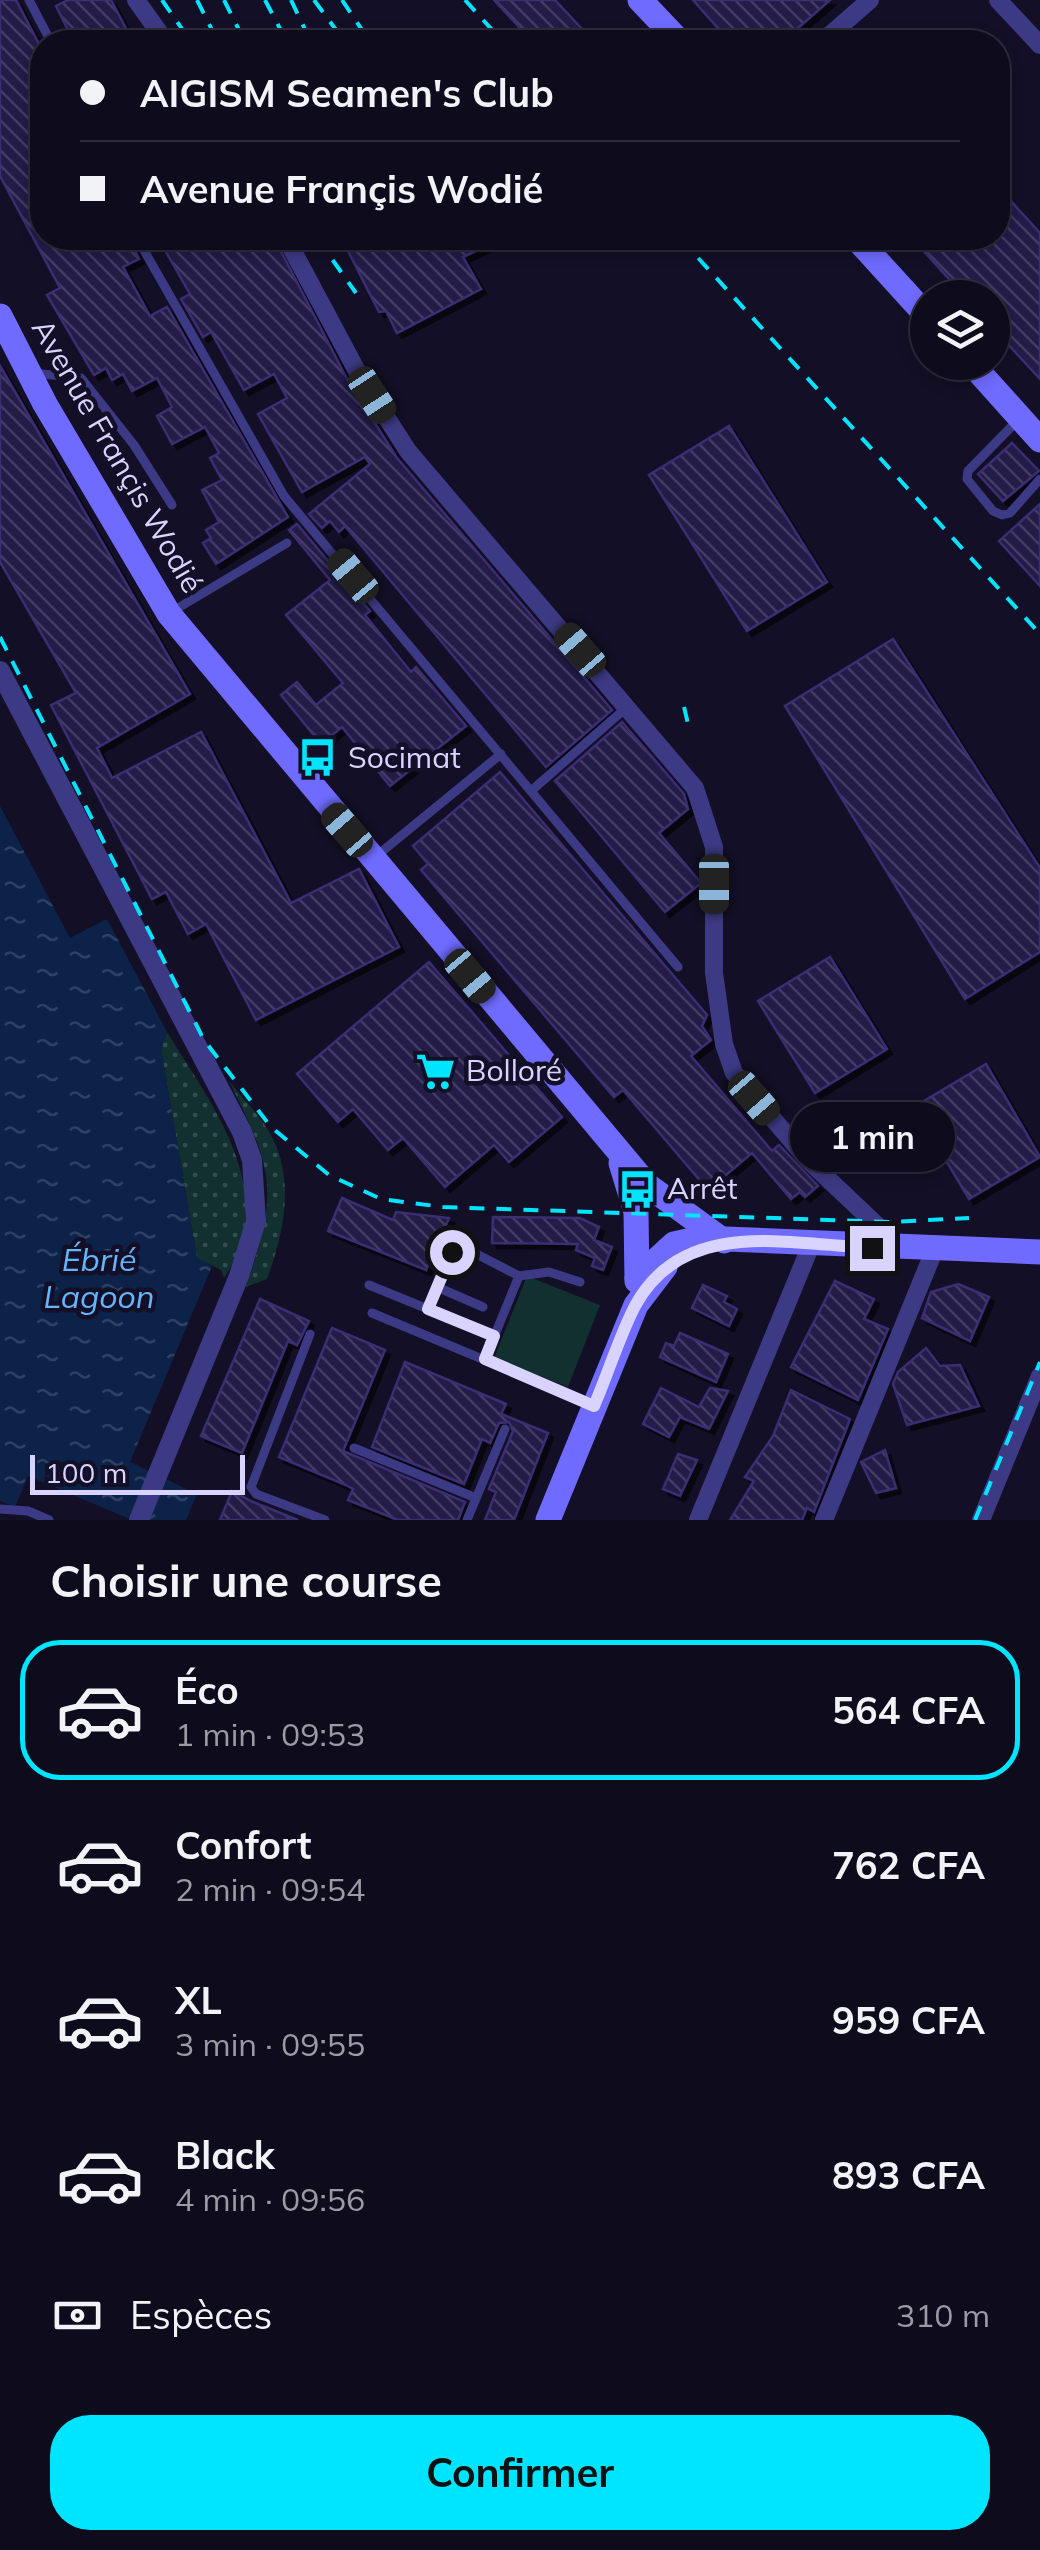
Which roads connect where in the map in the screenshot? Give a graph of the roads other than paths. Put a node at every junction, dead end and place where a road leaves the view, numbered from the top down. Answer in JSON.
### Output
{"nodes":[{"id":1,"x":29,"y":0,"type":"edge"},
{"id":2,"x":136,"y":0,"type":"edge"},
{"id":3,"x":640,"y":0,"type":"edge"},
{"id":4,"x":870,"y":0,"type":"edge"},
{"id":5,"x":998,"y":0,"type":"edge"},
{"id":6,"x":45,"y":30,"type":"edge"},
{"id":7,"x":157,"y":30,"type":"edge"},
{"id":8,"x":669,"y":30,"type":"edge"},
{"id":9,"x":836,"y":30,"type":"edge"},
{"id":10,"x":1040,"y":45,"type":"edge"},
{"id":11,"x":144,"y":250,"type":"edge"},
{"id":12,"x":292,"y":250,"type":"edge"},
{"id":13,"x":867,"y":250,"type":"edge"},
{"id":14,"x":910,"y":296,"type":"edge"},
{"id":15,"x":0,"y":316,"type":"edge"},
{"id":16,"x":30,"y":373,"type":"junction"},
{"id":17,"x":986,"y":380,"type":"edge"},
{"id":18,"x":1020,"y":418,"type":"junction"},
{"id":19,"x":1040,"y":440,"type":"edge"},
{"id":20,"x":1040,"y":479,"type":"edge"},
{"id":21,"x":172,"y":505,"type":"dead end"},
{"id":22,"x":287,"y":543,"type":"dead end"},
{"id":23,"x":169,"y":614,"type":"junction"},
{"id":24,"x":0,"y":672,"type":"edge"},
{"id":25,"x":628,"y":706,"type":"junction"},
{"id":26,"x":501,"y":754,"type":"junction"},
{"id":27,"x":531,"y":791,"type":"junction"},
{"id":28,"x":372,"y":860,"type":"junction"},
{"id":29,"x":678,"y":967,"type":"dead end"},
{"id":30,"x":616,"y":1149,"type":"junction"},
{"id":31,"x":724,"y":1241,"type":"junction"},
{"id":32,"x":811,"y":1245,"type":"junction"},
{"id":33,"x":903,"y":1249,"type":"junction"},
{"id":34,"x":934,"y":1250,"type":"junction"},
{"id":35,"x":1040,"y":1252,"type":"edge"},
{"id":36,"x":519,"y":1276,"type":"junction"},
{"id":37,"x":637,"y":1278,"type":"junction"},
{"id":38,"x":580,"y":1282,"type":"dead end"},
{"id":39,"x":370,"y":1285,"type":"dead end"},
{"id":40,"x":437,"y":1287,"type":"junction"},
{"id":41,"x":636,"y":1305,"type":"junction"},
{"id":42,"x":483,"y":1307,"type":"dead end"},
{"id":43,"x":428,"y":1309,"type":"junction"},
{"id":44,"x":372,"y":1313,"type":"dead end"},
{"id":45,"x":310,"y":1334,"type":"dead end"},
{"id":46,"x":494,"y":1336,"type":"junction"},
{"id":47,"x":485,"y":1359,"type":"junction"},
{"id":48,"x":1040,"y":1376,"type":"edge"},
{"id":49,"x":594,"y":1406,"type":"junction"},
{"id":50,"x":504,"y":1428,"type":"dead end"},
{"id":51,"x":354,"y":1448,"type":"dead end"},
{"id":52,"x":476,"y":1498,"type":"junction"},
{"id":53,"x":0,"y":1510,"type":"edge"},
{"id":54,"x":48,"y":1520,"type":"edge"},
{"id":55,"x":139,"y":1520,"type":"edge"},
{"id":56,"x":325,"y":1520,"type":"edge"},
{"id":57,"x":467,"y":1520,"type":"edge"},
{"id":58,"x":548,"y":1520,"type":"edge"},
{"id":59,"x":698,"y":1520,"type":"edge"},
{"id":60,"x":824,"y":1520,"type":"edge"},
{"id":61,"x":981,"y":1520,"type":"edge"}],
"edges":[{"from":1,"to":6,"type":"lane"},
{"from":2,"to":7,"type":"street"},
{"from":3,"to":8,"type":"main road"},
{"from":4,"to":9,"type":"street"},
{"from":5,"to":10,"type":"street"},
{"from":11,"to":26,"type":"lane"},
{"from":12,"to":25,"type":"street"},
{"from":13,"to":14,"type":"main road"},
{"from":15,"to":16,"type":"main road","name":"Avenue Françis Wodié"},
{"from":16,"to":21,"type":"lane"},
{"from":16,"to":23,"type":"main road","name":"Avenue Françis Wodié"},
{"from":17,"to":18,"type":"main road"},
{"from":18,"to":19,"type":"main road"},
{"from":18,"to":20,"type":"lane"},
{"from":22,"to":23,"type":"lane"},
{"from":23,"to":28,"type":"main road","name":"Avenue Françis Wodié"},
{"from":24,"to":55,"type":"street"},
{"from":25,"to":27,"type":"lane"},
{"from":25,"to":33,"type":"street"},
{"from":26,"to":27,"type":"lane"},
{"from":26,"to":28,"type":"lane"},
{"from":27,"to":29,"type":"lane"},
{"from":28,"to":30,"type":"main road","name":"Avenue Françis Wodié"},
{"from":30,"to":31,"type":"main road","name":"Avenue Françis Wodié"},
{"from":30,"to":37,"type":"main road"},
{"from":31,"to":32,"type":"main road"},
{"from":31,"to":37,"type":"main road"},
{"from":31,"to":41,"type":"main road"},
{"from":32,"to":33,"type":"main road"},
{"from":32,"to":59,"type":"street"},
{"from":33,"to":34,"type":"main road"},
{"from":34,"to":35,"type":"main road"},
{"from":34,"to":60,"type":"street"},
{"from":36,"to":38,"type":"lane"},
{"from":36,"to":40,"type":"lane"},
{"from":36,"to":46,"type":"lane"},
{"from":37,"to":41,"type":"main road"},
{"from":39,"to":43,"type":"lane"},
{"from":40,"to":42,"type":"lane"},
{"from":40,"to":43,"type":"lane"},
{"from":41,"to":49,"type":"main road"},
{"from":43,"to":46,"type":"lane"},
{"from":44,"to":47,"type":"lane"},
{"from":45,"to":56,"type":"lane"},
{"from":46,"to":47,"type":"lane"},
{"from":47,"to":49,"type":"lane"},
{"from":48,"to":61,"type":"street"},
{"from":49,"to":58,"type":"main road"},
{"from":50,"to":52,"type":"lane"},
{"from":51,"to":52,"type":"lane"},
{"from":52,"to":57,"type":"lane"},
{"from":53,"to":54,"type":"lane"}]}
